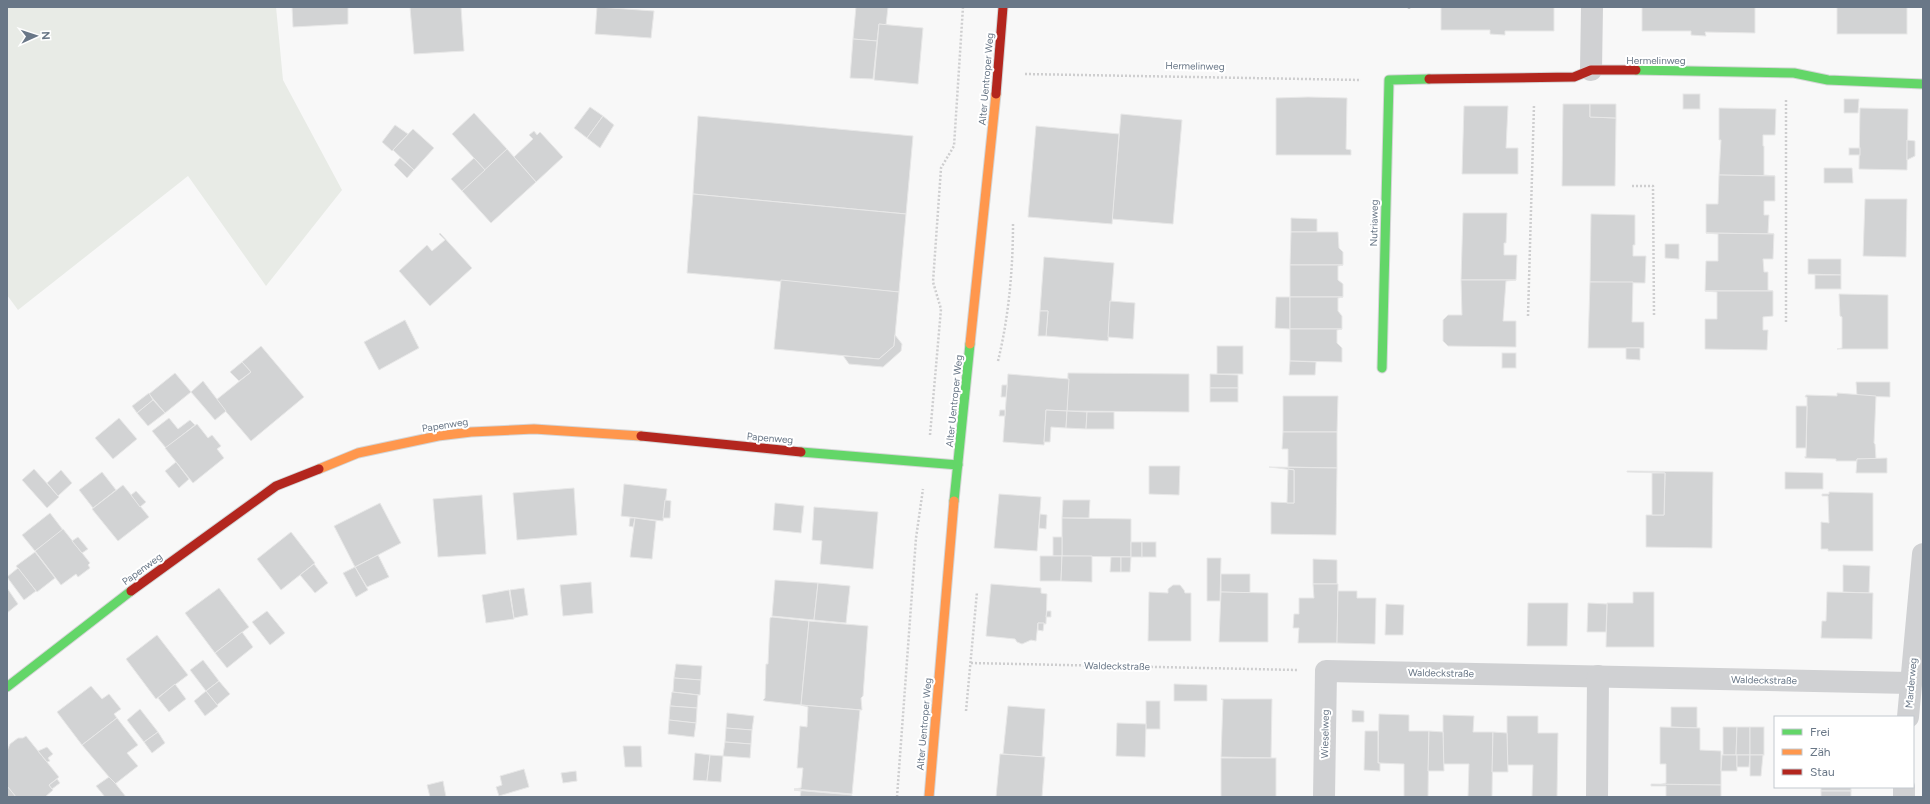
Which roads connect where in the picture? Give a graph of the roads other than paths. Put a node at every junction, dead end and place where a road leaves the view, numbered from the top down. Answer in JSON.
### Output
{"nodes":[{"id":1,"x":1003,"y":7,"type":"edge"},
{"id":2,"x":1592,"y":7,"type":"edge"},
{"id":3,"x":1591,"y":70,"type":"junction"},
{"id":4,"x":1389,"y":80,"type":"joint"},
{"id":5,"x":1923,"y":84,"type":"edge"},
{"id":6,"x":1382,"y":368,"type":"dead end"},
{"id":7,"x":958,"y":465,"type":"junction"},
{"id":8,"x":1923,"y":554,"type":"edge"},
{"id":9,"x":1326,"y":671,"type":"joint"},
{"id":10,"x":1598,"y":676,"type":"junction"},
{"id":11,"x":1910,"y":683,"type":"junction"},
{"id":12,"x":7,"y":687,"type":"edge"},
{"id":13,"x":1908,"y":716,"type":"edge"},
{"id":14,"x":929,"y":797,"type":"edge"},
{"id":15,"x":1324,"y":797,"type":"edge"},
{"id":16,"x":1598,"y":797,"type":"edge"}],
"edges":[{"from":1,"to":7,"type":"street","name":"Alter Uentroper Weg"},
{"from":2,"to":3,"type":"street"},
{"from":3,"to":4,"type":"street","name":"Hermelinweg"},
{"from":3,"to":5,"type":"street","name":"Hermelinweg"},
{"from":4,"to":6,"type":"street","name":"Nutriaweg"},
{"from":7,"to":12,"type":"street","name":"Papenweg"},
{"from":7,"to":14,"type":"street","name":"Alter Uentroper Weg"},
{"from":8,"to":11,"type":"street","name":"Marderweg"},
{"from":9,"to":10,"type":"street","name":"Waldeckstraße"},
{"from":9,"to":15,"type":"street","name":"Wieselweg"},
{"from":10,"to":11,"type":"street","name":"Waldeckstraße"},
{"from":10,"to":16,"type":"street"},
{"from":11,"to":13,"type":"street","name":"Marderweg"}]}
